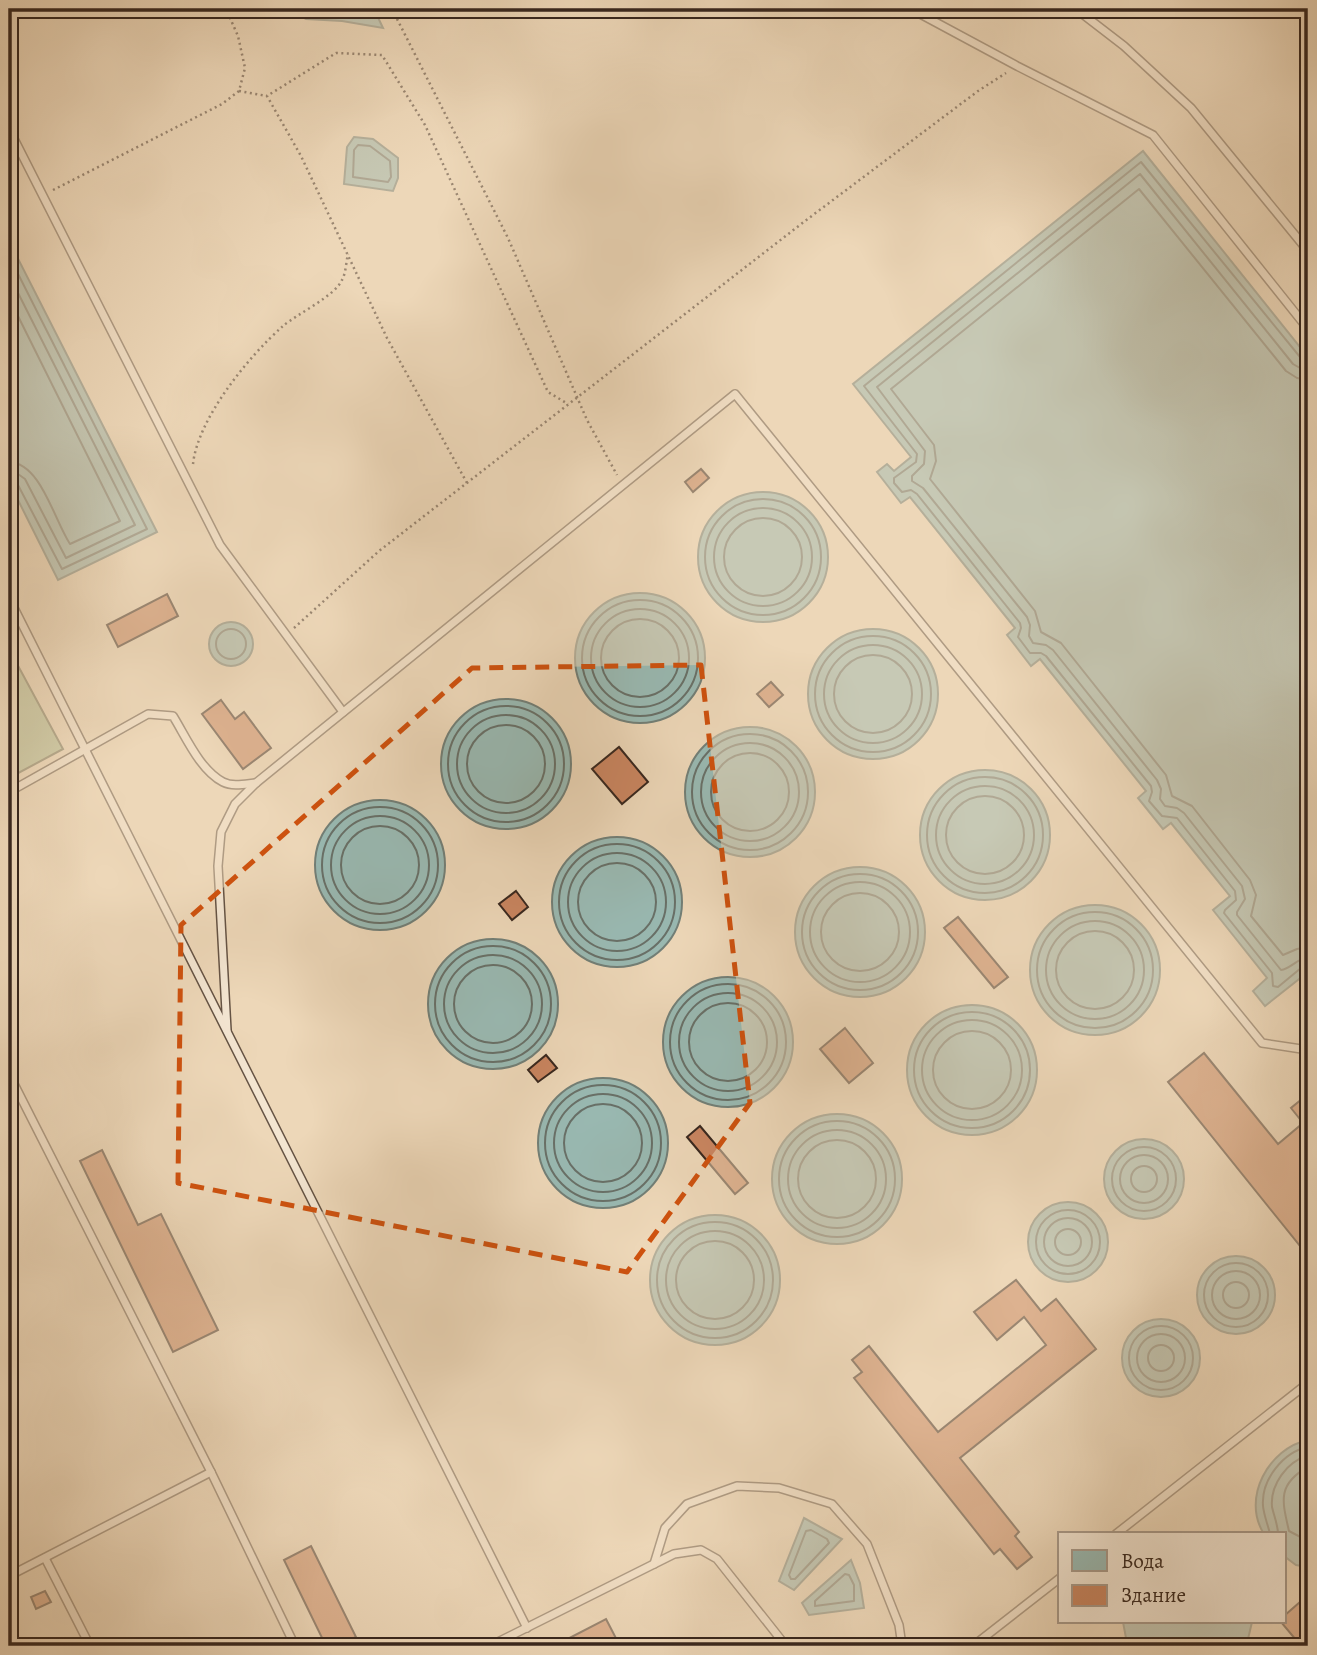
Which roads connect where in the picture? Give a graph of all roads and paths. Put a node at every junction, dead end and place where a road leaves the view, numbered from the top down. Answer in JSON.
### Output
{"nodes":[{"id":1,"x":226,"y":9,"type":"edge"},
{"id":2,"x":392,"y":9,"type":"edge"},
{"id":3,"x":911,"y":9,"type":"edge"},
{"id":4,"x":1076,"y":9,"type":"edge"},
{"id":5,"x":1017,"y":66,"type":"junction"},
{"id":6,"x":239,"y":92,"type":"junction"},
{"id":7,"x":267,"y":96,"type":"junction"},
{"id":8,"x":9,"y":129,"type":"edge"},
{"id":9,"x":42,"y":195,"type":"junction"},
{"id":10,"x":1308,"y":251,"type":"edge"},
{"id":11,"x":348,"y":254,"type":"junction"},
{"id":12,"x":1308,"y":329,"type":"edge"},
{"id":13,"x":578,"y":396,"type":"junction"},
{"id":14,"x":568,"y":404,"type":"junction"},
{"id":15,"x":193,"y":465,"type":"dead end"},
{"id":16,"x":467,"y":483,"type":"junction"},
{"id":17,"x":622,"y":485,"type":"junction"},
{"id":18,"x":9,"y":598,"type":"edge"},
{"id":19,"x":286,"y":635,"type":"junction"},
{"id":20,"x":343,"y":712,"type":"junction"},
{"id":21,"x":85,"y":749,"type":"junction"},
{"id":22,"x":256,"y":783,"type":"junction"},
{"id":23,"x":9,"y":792,"type":"edge"},
{"id":24,"x":227,"y":1030,"type":"junction"},
{"id":25,"x":1308,"y":1050,"type":"edge"},
{"id":26,"x":9,"y":1074,"type":"edge"},
{"id":27,"x":1308,"y":1383,"type":"edge"},
{"id":28,"x":211,"y":1472,"type":"junction"},
{"id":29,"x":1119,"y":1532,"type":"edge"},
{"id":30,"x":45,"y":1558,"type":"junction"},
{"id":31,"x":654,"y":1564,"type":"junction"},
{"id":32,"x":9,"y":1576,"type":"edge"},
{"id":33,"x":1058,"y":1580,"type":"edge"},
{"id":34,"x":527,"y":1628,"type":"junction"},
{"id":35,"x":90,"y":1646,"type":"edge"},
{"id":36,"x":295,"y":1646,"type":"edge"},
{"id":37,"x":489,"y":1646,"type":"edge"},
{"id":38,"x":786,"y":1646,"type":"edge"},
{"id":39,"x":902,"y":1646,"type":"edge"},
{"id":40,"x":973,"y":1646,"type":"edge"}],
"edges":[{"from":1,"to":6,"type":"path"},
{"from":2,"to":13,"type":"path"},
{"from":3,"to":5,"type":"lane"},
{"from":4,"to":10,"type":"lane"},
{"from":5,"to":12,"type":"lane"},
{"from":5,"to":13,"type":"path"},
{"from":6,"to":7,"type":"path"},
{"from":6,"to":9,"type":"path"},
{"from":7,"to":11,"type":"path"},
{"from":7,"to":14,"type":"path"},
{"from":8,"to":9,"type":"lane"},
{"from":9,"to":19,"type":"lane"},
{"from":11,"to":15,"type":"path"},
{"from":11,"to":16,"type":"path"},
{"from":13,"to":14,"type":"path"},
{"from":13,"to":17,"type":"path"},
{"from":14,"to":16,"type":"path"},
{"from":16,"to":19,"type":"path"},
{"from":17,"to":20,"type":"lane"},
{"from":17,"to":25,"type":"lane"},
{"from":18,"to":21,"type":"lane"},
{"from":19,"to":20,"type":"lane"},
{"from":20,"to":22,"type":"lane"},
{"from":21,"to":22,"type":"lane"},
{"from":21,"to":23,"type":"lane"},
{"from":21,"to":24,"type":"lane"},
{"from":22,"to":24,"type":"lane"},
{"from":24,"to":34,"type":"lane"},
{"from":26,"to":28,"type":"lane"},
{"from":27,"to":29,"type":"lane"},
{"from":28,"to":30,"type":"lane"},
{"from":28,"to":36,"type":"lane"},
{"from":30,"to":32,"type":"lane"},
{"from":30,"to":35,"type":"lane"},
{"from":31,"to":34,"type":"lane"},
{"from":31,"to":38,"type":"lane"},
{"from":31,"to":39,"type":"lane"},
{"from":33,"to":40,"type":"lane"},
{"from":34,"to":37,"type":"lane"}]}
